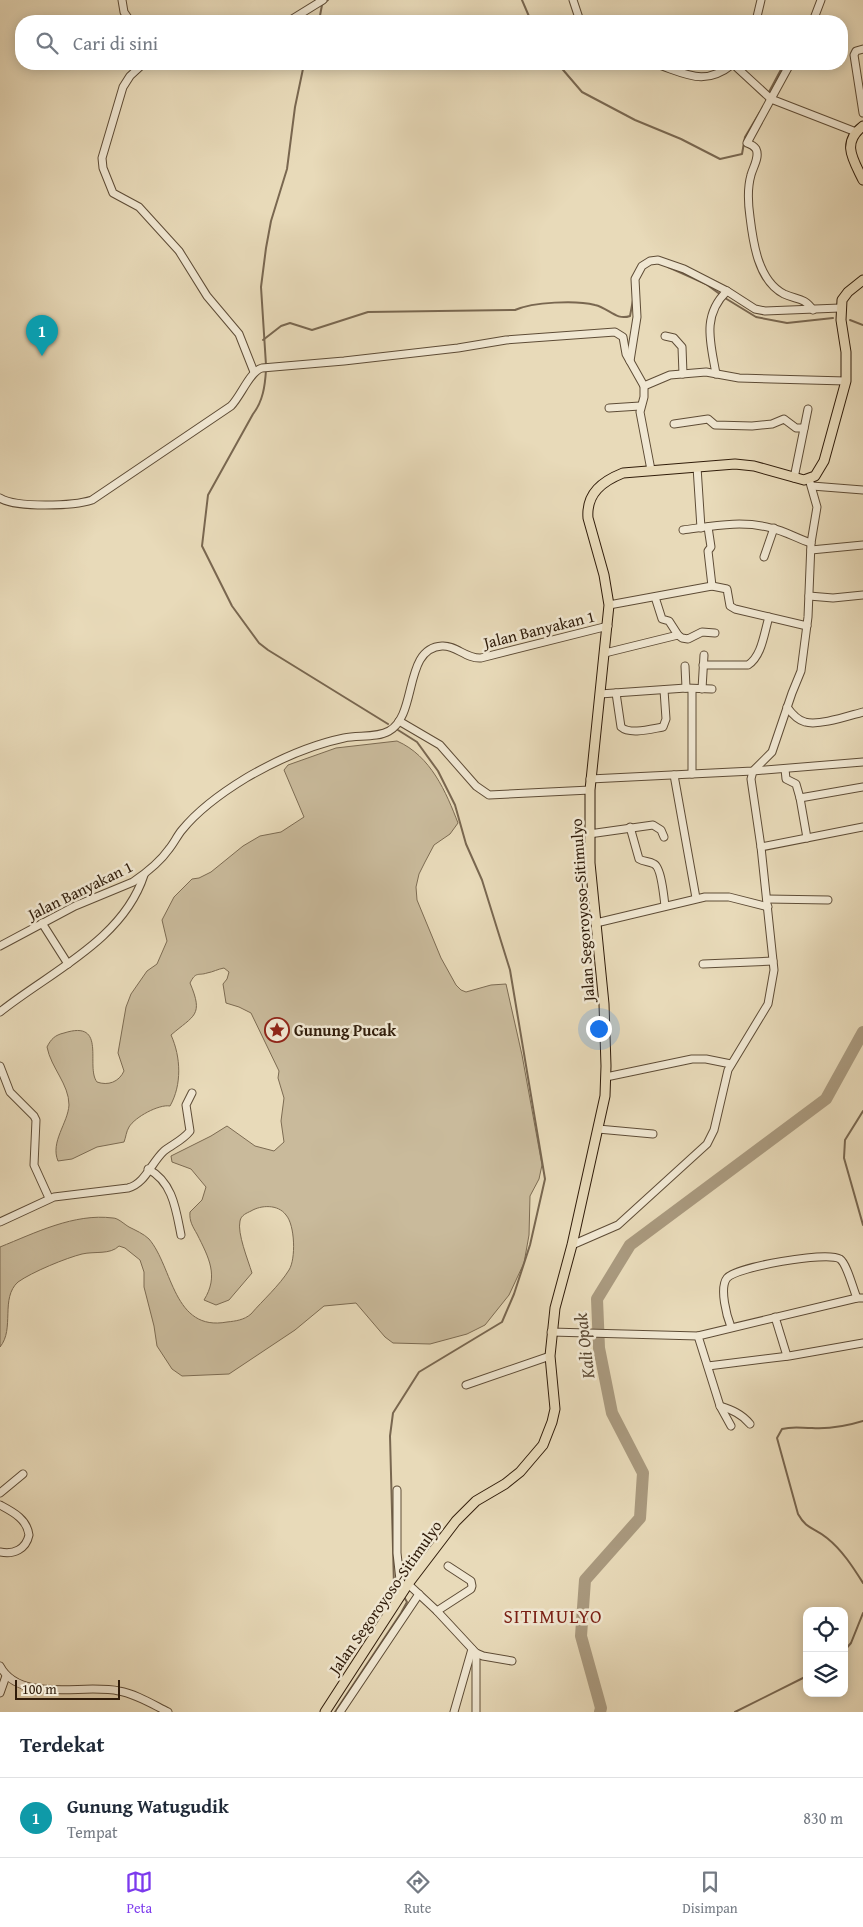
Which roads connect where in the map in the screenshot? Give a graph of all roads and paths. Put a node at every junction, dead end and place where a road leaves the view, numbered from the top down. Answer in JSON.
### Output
{"nodes":[{"id":1,"x":122,"y":0,"type":"edge"},
{"id":2,"x":323,"y":0,"type":"edge"},
{"id":3,"x":573,"y":0,"type":"edge"},
{"id":4,"x":761,"y":0,"type":"edge"},
{"id":5,"x":821,"y":0,"type":"edge"},
{"id":6,"x":126,"y":15,"type":"edge"},
{"id":7,"x":299,"y":15,"type":"edge"},
{"id":8,"x":578,"y":15,"type":"edge"},
{"id":9,"x":757,"y":15,"type":"edge"},
{"id":10,"x":815,"y":15,"type":"edge"},
{"id":11,"x":863,"y":49,"type":"edge"},
{"id":12,"x":137,"y":70,"type":"edge"},
{"id":13,"x":676,"y":70,"type":"edge"},
{"id":14,"x":722,"y":70,"type":"edge"},
{"id":15,"x":739,"y":70,"type":"edge"},
{"id":16,"x":787,"y":70,"type":"edge"},
{"id":17,"x":770,"y":99,"type":"junction"},
{"id":18,"x":863,"y":113,"type":"edge"},
{"id":19,"x":859,"y":129,"type":"edge"},
{"id":20,"x":863,"y":180,"type":"edge"},
{"id":21,"x":863,"y":280,"type":"edge"},
{"id":22,"x":723,"y":294,"type":"junction"},
{"id":23,"x":840,"y":308,"type":"junction"},
{"id":24,"x":813,"y":310,"type":"junction"},
{"id":25,"x":666,"y":336,"type":"dead end"},
{"id":26,"x":630,"y":362,"type":"junction"},
{"id":27,"x":254,"y":372,"type":"junction"},
{"id":28,"x":683,"y":374,"type":"junction"},
{"id":29,"x":716,"y":374,"type":"junction"},
{"id":30,"x":846,"y":380,"type":"junction"},
{"id":31,"x":644,"y":386,"type":"junction"},
{"id":32,"x":640,"y":406,"type":"junction"},
{"id":33,"x":609,"y":408,"type":"dead end"},
{"id":34,"x":808,"y":409,"type":"dead end"},
{"id":35,"x":674,"y":424,"type":"dead end"},
{"id":36,"x":804,"y":428,"type":"junction"},
{"id":37,"x":696,"y":467,"type":"junction"},
{"id":38,"x":651,"y":470,"type":"junction"},
{"id":39,"x":794,"y":478,"type":"junction"},
{"id":40,"x":811,"y":482,"type":"junction"},
{"id":41,"x":863,"y":490,"type":"edge"},
{"id":42,"x":0,"y":498,"type":"edge"},
{"id":43,"x":704,"y":527,"type":"junction"},
{"id":44,"x":774,"y":528,"type":"junction"},
{"id":45,"x":683,"y":530,"type":"dead end"},
{"id":46,"x":863,"y":545,"type":"edge"},
{"id":47,"x":811,"y":547,"type":"junction"},
{"id":48,"x":764,"y":556,"type":"dead end"},
{"id":49,"x":712,"y":586,"type":"junction"},
{"id":50,"x":863,"y":595,"type":"edge"},
{"id":51,"x":808,"y":596,"type":"junction"},
{"id":52,"x":655,"y":597,"type":"junction"},
{"id":53,"x":609,"y":605,"type":"junction"},
{"id":54,"x":769,"y":617,"type":"junction"},
{"id":55,"x":608,"y":626,"type":"junction"},
{"id":56,"x":807,"y":626,"type":"junction"},
{"id":57,"x":715,"y":633,"type":"dead end"},
{"id":58,"x":678,"y":636,"type":"junction"},
{"id":59,"x":605,"y":653,"type":"junction"},
{"id":60,"x":704,"y":656,"type":"dead end"},
{"id":61,"x":703,"y":665,"type":"junction"},
{"id":62,"x":685,"y":666,"type":"dead end"},
{"id":63,"x":689,"y":688,"type":"junction"},
{"id":64,"x":702,"y":689,"type":"junction"},
{"id":65,"x":712,"y":689,"type":"dead end"},
{"id":66,"x":664,"y":690,"type":"junction"},
{"id":67,"x":616,"y":693,"type":"junction"},
{"id":68,"x":600,"y":694,"type":"junction"},
{"id":69,"x":787,"y":708,"type":"junction"},
{"id":70,"x":863,"y":712,"type":"edge"},
{"id":71,"x":399,"y":721,"type":"junction"},
{"id":72,"x":863,"y":762,"type":"edge"},
{"id":73,"x":784,"y":769,"type":"junction"},
{"id":74,"x":753,"y":771,"type":"junction"},
{"id":75,"x":692,"y":774,"type":"junction"},
{"id":76,"x":674,"y":775,"type":"junction"},
{"id":77,"x":590,"y":779,"type":"junction"},
{"id":78,"x":863,"y":787,"type":"edge"},
{"id":79,"x":590,"y":790,"type":"junction"},
{"id":80,"x":800,"y":798,"type":"junction"},
{"id":81,"x":863,"y":827,"type":"edge"},
{"id":82,"x":630,"y":828,"type":"junction"},
{"id":83,"x":589,"y":834,"type":"junction"},
{"id":84,"x":664,"y":837,"type":"dead end"},
{"id":85,"x":807,"y":838,"type":"junction"},
{"id":86,"x":761,"y":847,"type":"junction"},
{"id":87,"x":144,"y":875,"type":"junction"},
{"id":88,"x":696,"y":898,"type":"junction"},
{"id":89,"x":767,"y":899,"type":"junction"},
{"id":90,"x":828,"y":900,"type":"dead end"},
{"id":91,"x":665,"y":906,"type":"junction"},
{"id":92,"x":768,"y":907,"type":"junction"},
{"id":93,"x":596,"y":923,"type":"junction"},
{"id":94,"x":42,"y":924,"type":"junction"},
{"id":95,"x":0,"y":946,"type":"edge"},
{"id":96,"x":773,"y":961,"type":"junction"},
{"id":97,"x":68,"y":964,"type":"junction"},
{"id":98,"x":703,"y":964,"type":"dead end"},
{"id":99,"x":0,"y":1012,"type":"edge"},
{"id":100,"x":731,"y":1064,"type":"junction"},
{"id":101,"x":0,"y":1066,"type":"edge"},
{"id":102,"x":606,"y":1077,"type":"junction"},
{"id":103,"x":192,"y":1093,"type":"dead end"},
{"id":104,"x":598,"y":1129,"type":"junction"},
{"id":105,"x":653,"y":1134,"type":"dead end"},
{"id":106,"x":148,"y":1169,"type":"junction"},
{"id":107,"x":49,"y":1198,"type":"junction"},
{"id":108,"x":0,"y":1222,"type":"edge"},
{"id":109,"x":181,"y":1236,"type":"dead end"},
{"id":110,"x":572,"y":1245,"type":"junction"},
{"id":111,"x":860,"y":1298,"type":"edge"},
{"id":112,"x":775,"y":1317,"type":"junction"},
{"id":113,"x":731,"y":1327,"type":"junction"},
{"id":114,"x":551,"y":1332,"type":"junction"},
{"id":115,"x":698,"y":1336,"type":"junction"},
{"id":116,"x":863,"y":1343,"type":"edge"},
{"id":117,"x":550,"y":1356,"type":"junction"},
{"id":118,"x":787,"y":1356,"type":"junction"},
{"id":119,"x":708,"y":1366,"type":"junction"},
{"id":120,"x":466,"y":1385,"type":"dead end"},
{"id":121,"x":720,"y":1406,"type":"junction"},
{"id":122,"x":750,"y":1424,"type":"dead end"},
{"id":123,"x":731,"y":1426,"type":"dead end"},
{"id":124,"x":23,"y":1474,"type":"dead end"},
{"id":125,"x":397,"y":1490,"type":"dead end"},
{"id":126,"x":0,"y":1493,"type":"edge"},
{"id":127,"x":0,"y":1505,"type":"edge"},
{"id":128,"x":0,"y":1552,"type":"edge"},
{"id":129,"x":448,"y":1566,"type":"dead end"},
{"id":130,"x":406,"y":1588,"type":"junction"},
{"id":131,"x":419,"y":1594,"type":"junction"},
{"id":132,"x":437,"y":1611,"type":"junction"},
{"id":133,"x":474,"y":1651,"type":"junction"},
{"id":134,"x":512,"y":1661,"type":"dead end"},
{"id":135,"x":0,"y":1666,"type":"edge"},
{"id":136,"x":6,"y":1676,"type":"junction"},
{"id":137,"x":0,"y":1693,"type":"edge"},
{"id":138,"x":154,"y":1705,"type":"junction"},
{"id":139,"x":148,"y":1712,"type":"edge"},
{"id":140,"x":168,"y":1712,"type":"edge"},
{"id":141,"x":325,"y":1712,"type":"edge"},
{"id":142,"x":340,"y":1712,"type":"edge"},
{"id":143,"x":454,"y":1712,"type":"edge"},
{"id":144,"x":476,"y":1712,"type":"edge"}],
"edges":[{"from":1,"to":6,"type":"street"},
{"from":2,"to":7,"type":"street"},
{"from":3,"to":8,"type":"street"},
{"from":4,"to":9,"type":"street"},
{"from":5,"to":10,"type":"street"},
{"from":11,"to":18,"type":"street"},
{"from":12,"to":27,"type":"street"},
{"from":13,"to":14,"type":"street"},
{"from":15,"to":17,"type":"street"},
{"from":16,"to":17,"type":"street"},
{"from":17,"to":19,"type":"street"},
{"from":17,"to":24,"type":"street"},
{"from":19,"to":20,"type":"main road"},
{"from":21,"to":23,"type":"main road"},
{"from":22,"to":24,"type":"street"},
{"from":22,"to":26,"type":"street"},
{"from":22,"to":29,"type":"street"},
{"from":23,"to":24,"type":"street"},
{"from":23,"to":30,"type":"main road"},
{"from":25,"to":28,"type":"street"},
{"from":26,"to":27,"type":"street"},
{"from":26,"to":31,"type":"street"},
{"from":27,"to":42,"type":"street"},
{"from":28,"to":29,"type":"street"},
{"from":28,"to":31,"type":"street"},
{"from":29,"to":30,"type":"street"},
{"from":30,"to":40,"type":"main road"},
{"from":31,"to":32,"type":"street"},
{"from":32,"to":33,"type":"street"},
{"from":32,"to":38,"type":"street"},
{"from":34,"to":36,"type":"street"},
{"from":35,"to":36,"type":"street"},
{"from":36,"to":39,"type":"street"},
{"from":37,"to":38,"type":"main road","name":"Jalan Segoroyoso-Sitimulyo"},
{"from":37,"to":39,"type":"main road","name":"Jalan Segoroyoso-Sitimulyo"},
{"from":37,"to":43,"type":"street"},
{"from":38,"to":53,"type":"main road","name":"Jalan Segoroyoso-Sitimulyo"},
{"from":39,"to":40,"type":"main road","name":"Jalan Segoroyoso-Sitimulyo"},
{"from":40,"to":41,"type":"street"},
{"from":40,"to":47,"type":"street"},
{"from":43,"to":44,"type":"street"},
{"from":43,"to":45,"type":"street"},
{"from":43,"to":49,"type":"street"},
{"from":44,"to":47,"type":"street"},
{"from":44,"to":48,"type":"street"},
{"from":46,"to":47,"type":"street"},
{"from":47,"to":51,"type":"street"},
{"from":49,"to":52,"type":"street"},
{"from":49,"to":54,"type":"street"},
{"from":50,"to":51,"type":"street"},
{"from":51,"to":56,"type":"street"},
{"from":52,"to":53,"type":"street"},
{"from":52,"to":58,"type":"street"},
{"from":53,"to":55,"type":"main road","name":"Jalan Segoroyoso-Sitimulyo"},
{"from":54,"to":56,"type":"street"},
{"from":54,"to":61,"type":"street"},
{"from":55,"to":59,"type":"main road","name":"Jalan Segoroyoso-Sitimulyo"},
{"from":55,"to":71,"type":"street","name":"Jalan Banyakan 1"},
{"from":56,"to":69,"type":"street"},
{"from":57,"to":58,"type":"street"},
{"from":58,"to":59,"type":"street"},
{"from":59,"to":68,"type":"main road","name":"Jalan Segoroyoso-Sitimulyo"},
{"from":60,"to":61,"type":"street"},
{"from":61,"to":64,"type":"street"},
{"from":62,"to":63,"type":"street"},
{"from":63,"to":64,"type":"street"},
{"from":63,"to":66,"type":"street"},
{"from":63,"to":75,"type":"street"},
{"from":64,"to":65,"type":"street"},
{"from":66,"to":67,"type":"street"},
{"from":66,"to":67,"type":"street"},
{"from":67,"to":68,"type":"street"},
{"from":68,"to":77,"type":"main road","name":"Jalan Segoroyoso-Sitimulyo"},
{"from":69,"to":70,"type":"street"},
{"from":69,"to":74,"type":"street"},
{"from":71,"to":79,"type":"street"},
{"from":71,"to":87,"type":"street","name":"Jalan Banyakan 1"},
{"from":72,"to":73,"type":"street"},
{"from":73,"to":74,"type":"street"},
{"from":73,"to":80,"type":"street"},
{"from":74,"to":75,"type":"street"},
{"from":74,"to":86,"type":"street"},
{"from":75,"to":76,"type":"street"},
{"from":76,"to":77,"type":"street"},
{"from":76,"to":88,"type":"street"},
{"from":77,"to":79,"type":"main road","name":"Jalan Segoroyoso-Sitimulyo"},
{"from":78,"to":80,"type":"street"},
{"from":79,"to":83,"type":"main road","name":"Jalan Segoroyoso-Sitimulyo"},
{"from":80,"to":85,"type":"street"},
{"from":81,"to":85,"type":"street"},
{"from":82,"to":83,"type":"street"},
{"from":82,"to":84,"type":"street"},
{"from":82,"to":91,"type":"street"},
{"from":83,"to":93,"type":"main road","name":"Jalan Segoroyoso-Sitimulyo"},
{"from":85,"to":86,"type":"street"},
{"from":86,"to":89,"type":"street"},
{"from":87,"to":94,"type":"street","name":"Jalan Banyakan 1"},
{"from":87,"to":97,"type":"street"},
{"from":88,"to":91,"type":"street"},
{"from":88,"to":92,"type":"street"},
{"from":89,"to":90,"type":"street"},
{"from":89,"to":92,"type":"street"},
{"from":91,"to":93,"type":"street"},
{"from":92,"to":96,"type":"street"},
{"from":93,"to":102,"type":"main road","name":"Jalan Segoroyoso-Sitimulyo"},
{"from":94,"to":95,"type":"street","name":"Jalan Banyakan 1"},
{"from":94,"to":97,"type":"street"},
{"from":96,"to":98,"type":"street"},
{"from":96,"to":100,"type":"street"},
{"from":97,"to":99,"type":"street"},
{"from":100,"to":102,"type":"street"},
{"from":100,"to":110,"type":"street"},
{"from":101,"to":107,"type":"street"},
{"from":102,"to":104,"type":"main road","name":"Jalan Segoroyoso-Sitimulyo"},
{"from":103,"to":106,"type":"street"},
{"from":104,"to":105,"type":"street"},
{"from":104,"to":110,"type":"main road","name":"Jalan Segoroyoso-Sitimulyo"},
{"from":106,"to":107,"type":"street"},
{"from":106,"to":109,"type":"street"},
{"from":107,"to":108,"type":"street"},
{"from":110,"to":114,"type":"main road","name":"Jalan Segoroyoso-Sitimulyo"},
{"from":111,"to":112,"type":"street"},
{"from":111,"to":113,"type":"street"},
{"from":112,"to":113,"type":"street"},
{"from":112,"to":118,"type":"street"},
{"from":113,"to":115,"type":"street"},
{"from":114,"to":115,"type":"street"},
{"from":114,"to":117,"type":"main road","name":"Jalan Segoroyoso-Sitimulyo"},
{"from":115,"to":119,"type":"street"},
{"from":116,"to":118,"type":"street"},
{"from":117,"to":120,"type":"street"},
{"from":117,"to":130,"type":"main road","name":"Jalan Segoroyoso-Sitimulyo"},
{"from":118,"to":119,"type":"street"},
{"from":119,"to":121,"type":"street"},
{"from":121,"to":122,"type":"street"},
{"from":121,"to":123,"type":"street"},
{"from":124,"to":126,"type":"street"},
{"from":125,"to":130,"type":"street"},
{"from":127,"to":128,"type":"street"},
{"from":129,"to":132,"type":"street"},
{"from":130,"to":131,"type":"street"},
{"from":130,"to":141,"type":"main road","name":"Jalan Segoroyoso-Sitimulyo"},
{"from":131,"to":132,"type":"street"},
{"from":131,"to":142,"type":"street"},
{"from":132,"to":133,"type":"street"},
{"from":133,"to":134,"type":"street"},
{"from":133,"to":143,"type":"street"},
{"from":133,"to":144,"type":"street"},
{"from":135,"to":136,"type":"street"},
{"from":136,"to":137,"type":"street"},
{"from":136,"to":138,"type":"street"},
{"from":138,"to":139,"type":"street"},
{"from":138,"to":140,"type":"street"}]}
